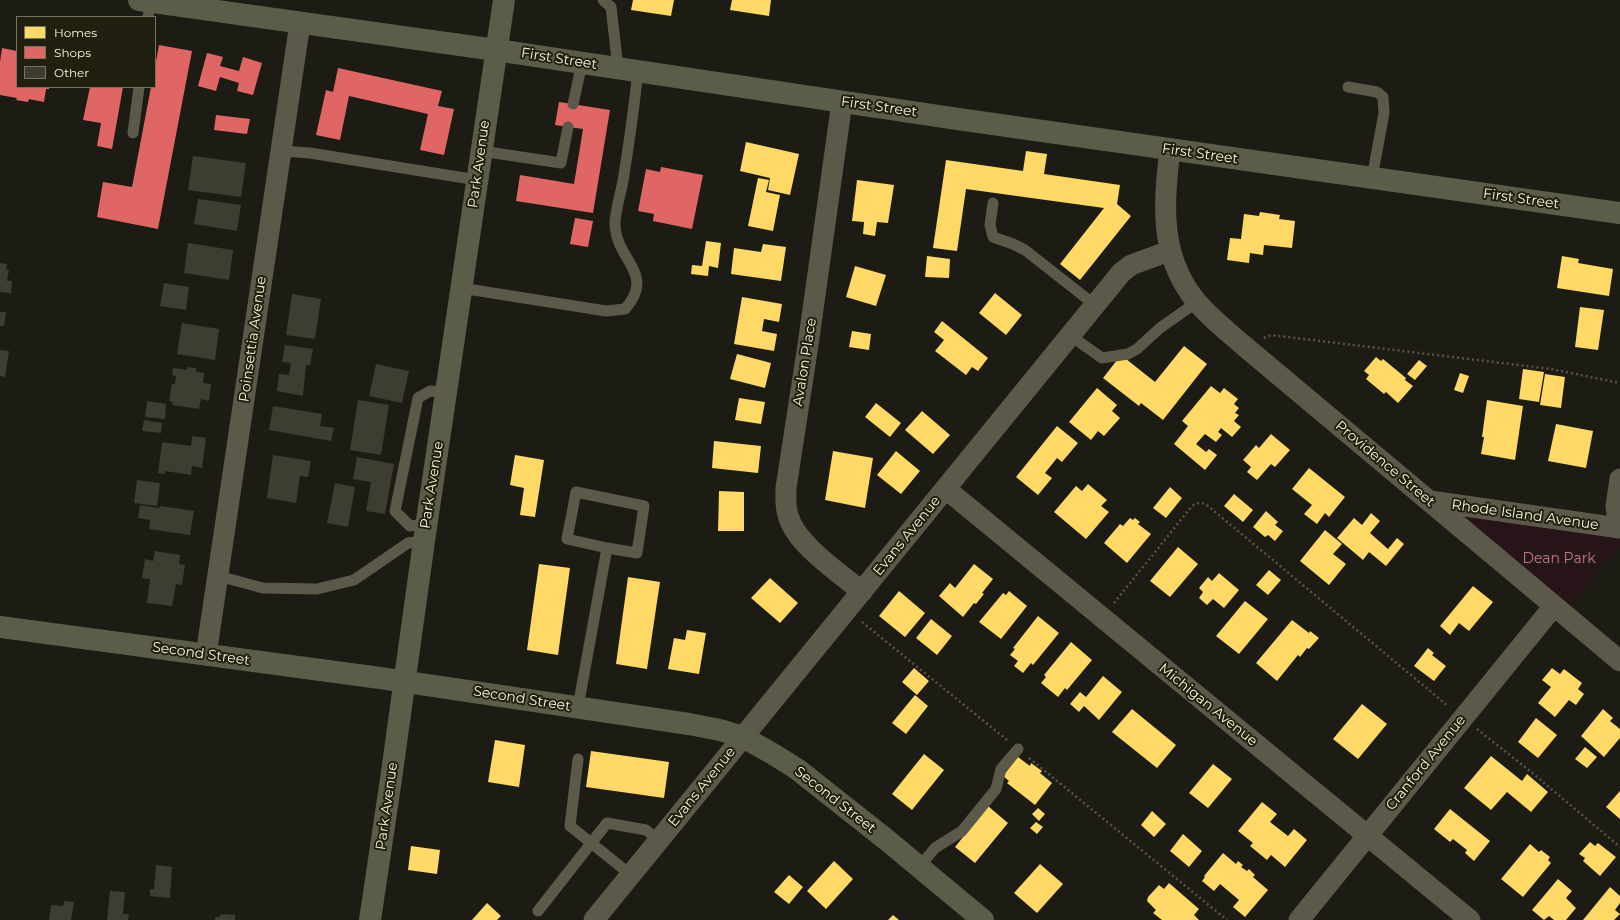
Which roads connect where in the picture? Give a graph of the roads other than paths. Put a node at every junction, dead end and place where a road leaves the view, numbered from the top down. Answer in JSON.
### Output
{"nodes":[{"id":1,"x":504,"y":0,"type":"edge"},
{"id":2,"x":611,"y":2,"type":"edge"},
{"id":3,"x":147,"y":5,"type":"edge"},
{"id":4,"x":300,"y":23,"type":"junction"},
{"id":5,"x":496,"y":50,"type":"junction"},
{"id":6,"x":582,"y":63,"type":"junction"},
{"id":7,"x":628,"y":70,"type":"junction"},
{"id":8,"x":1348,"y":87,"type":"dead end"},
{"id":9,"x":139,"y":88,"type":"edge"},
{"id":10,"x":842,"y":102,"type":"junction"},
{"id":11,"x":573,"y":104,"type":"dead end"},
{"id":12,"x":568,"y":127,"type":"dead end"},
{"id":13,"x":133,"y":133,"type":"dead end"},
{"id":14,"x":1170,"y":149,"type":"junction"},
{"id":15,"x":281,"y":151,"type":"junction"},
{"id":16,"x":481,"y":151,"type":"junction"},
{"id":17,"x":1372,"y":178,"type":"junction"},
{"id":18,"x":477,"y":180,"type":"junction"},
{"id":19,"x":993,"y":203,"type":"dead end"},
{"id":20,"x":1620,"y":213,"type":"edge"},
{"id":21,"x":1169,"y":251,"type":"junction"},
{"id":22,"x":461,"y":288,"type":"junction"},
{"id":23,"x":1197,"y":302,"type":"junction"},
{"id":24,"x":1095,"y":305,"type":"junction"},
{"id":25,"x":1071,"y":336,"type":"junction"},
{"id":26,"x":446,"y":392,"type":"junction"},
{"id":27,"x":1620,"y":479,"type":"edge"},
{"id":28,"x":946,"y":489,"type":"junction"},
{"id":29,"x":1430,"y":501,"type":"junction"},
{"id":30,"x":1620,"y":528,"type":"edge"},
{"id":31,"x":425,"y":532,"type":"junction"},
{"id":32,"x":607,"y":548,"type":"junction"},
{"id":33,"x":218,"y":576,"type":"junction"},
{"id":34,"x":862,"y":592,"type":"junction"},
{"id":35,"x":1554,"y":606,"type":"junction"},
{"id":36,"x":0,"y":627,"type":"edge"},
{"id":37,"x":206,"y":655,"type":"junction"},
{"id":38,"x":1620,"y":661,"type":"edge"},
{"id":39,"x":404,"y":682,"type":"junction"},
{"id":40,"x":578,"y":707,"type":"junction"},
{"id":41,"x":743,"y":737,"type":"junction"},
{"id":42,"x":1018,"y":749,"type":"road end"},
{"id":43,"x":578,"y":759,"type":"dead end"},
{"id":44,"x":1367,"y":835,"type":"junction"},
{"id":45,"x":659,"y":840,"type":"junction"},
{"id":46,"x":591,"y":843,"type":"junction"},
{"id":47,"x":919,"y":867,"type":"junction"},
{"id":48,"x":631,"y":875,"type":"junction"},
{"id":49,"x":538,"y":911,"type":"dead end"},
{"id":50,"x":370,"y":920,"type":"edge"},
{"id":51,"x":594,"y":920,"type":"edge"},
{"id":52,"x":983,"y":920,"type":"edge"},
{"id":53,"x":1299,"y":920,"type":"edge"},
{"id":54,"x":1470,"y":920,"type":"edge"}],
"edges":[{"from":1,"to":5,"type":"main road","name":"Park Avenue"},
{"from":2,"to":7,"type":"lane"},
{"from":3,"to":4,"type":"main road","name":"First Street"},
{"from":4,"to":5,"type":"main road","name":"First Street"},
{"from":4,"to":15,"type":"street","name":"Poinsettia Avenue"},
{"from":5,"to":6,"type":"main road","name":"First Street"},
{"from":5,"to":16,"type":"main road","name":"Park Avenue"},
{"from":6,"to":7,"type":"main road","name":"First Street"},
{"from":6,"to":11,"type":"lane"},
{"from":7,"to":10,"type":"main road","name":"First Street"},
{"from":7,"to":22,"type":"lane"},
{"from":8,"to":17,"type":"lane"},
{"from":9,"to":13,"type":"lane"},
{"from":10,"to":14,"type":"main road","name":"First Street"},
{"from":10,"to":34,"type":"street","name":"Avalon Place"},
{"from":12,"to":16,"type":"lane"},
{"from":14,"to":17,"type":"main road","name":"First Street"},
{"from":14,"to":21,"type":"street"},
{"from":15,"to":18,"type":"lane"},
{"from":15,"to":33,"type":"street","name":"Poinsettia Avenue"},
{"from":16,"to":18,"type":"main road","name":"Park Avenue"},
{"from":17,"to":20,"type":"main road","name":"First Street"},
{"from":18,"to":22,"type":"main road","name":"Park Avenue"},
{"from":19,"to":24,"type":"lane"},
{"from":21,"to":23,"type":"street","name":"Providence Street"},
{"from":21,"to":24,"type":"street","name":"Evans Avenue"},
{"from":22,"to":26,"type":"main road","name":"Park Avenue"},
{"from":23,"to":25,"type":"lane"},
{"from":23,"to":29,"type":"street","name":"Providence Street"},
{"from":24,"to":25,"type":"street","name":"Evans Avenue"},
{"from":25,"to":28,"type":"street","name":"Evans Avenue"},
{"from":26,"to":31,"type":"main road","name":"Park Avenue"},
{"from":26,"to":31,"type":"lane"},
{"from":27,"to":30,"type":"street"},
{"from":28,"to":34,"type":"street","name":"Evans Avenue"},
{"from":28,"to":44,"type":"street","name":"Michigan Avenue"},
{"from":29,"to":30,"type":"street","name":"Rhode Island Avenue"},
{"from":29,"to":35,"type":"street","name":"Providence Street"},
{"from":31,"to":33,"type":"lane"},
{"from":31,"to":39,"type":"main road","name":"Park Avenue"},
{"from":32,"to":32,"type":"lane"},
{"from":32,"to":40,"type":"lane"},
{"from":33,"to":37,"type":"street","name":"Poinsettia Avenue"},
{"from":34,"to":41,"type":"street","name":"Evans Avenue"},
{"from":35,"to":38,"type":"street","name":"Providence Street"},
{"from":35,"to":44,"type":"street","name":"Cranford Avenue"},
{"from":36,"to":37,"type":"main road","name":"Second Street"},
{"from":37,"to":39,"type":"main road","name":"Second Street"},
{"from":39,"to":40,"type":"main road","name":"Second Street"},
{"from":39,"to":50,"type":"main road","name":"Park Avenue"},
{"from":40,"to":41,"type":"main road","name":"Second Street"},
{"from":41,"to":45,"type":"street","name":"Evans Avenue"},
{"from":41,"to":47,"type":"main road","name":"Second Street"},
{"from":42,"to":47,"type":"lane"},
{"from":43,"to":46,"type":"lane"},
{"from":44,"to":53,"type":"street","name":"Cranford Avenue"},
{"from":44,"to":54,"type":"street","name":"Michigan Avenue"},
{"from":45,"to":46,"type":"lane"},
{"from":45,"to":48,"type":"street","name":"Evans Avenue"},
{"from":46,"to":48,"type":"lane"},
{"from":46,"to":49,"type":"lane"},
{"from":47,"to":52,"type":"main road","name":"Second Street"},
{"from":48,"to":51,"type":"street","name":"Evans Avenue"}]}
